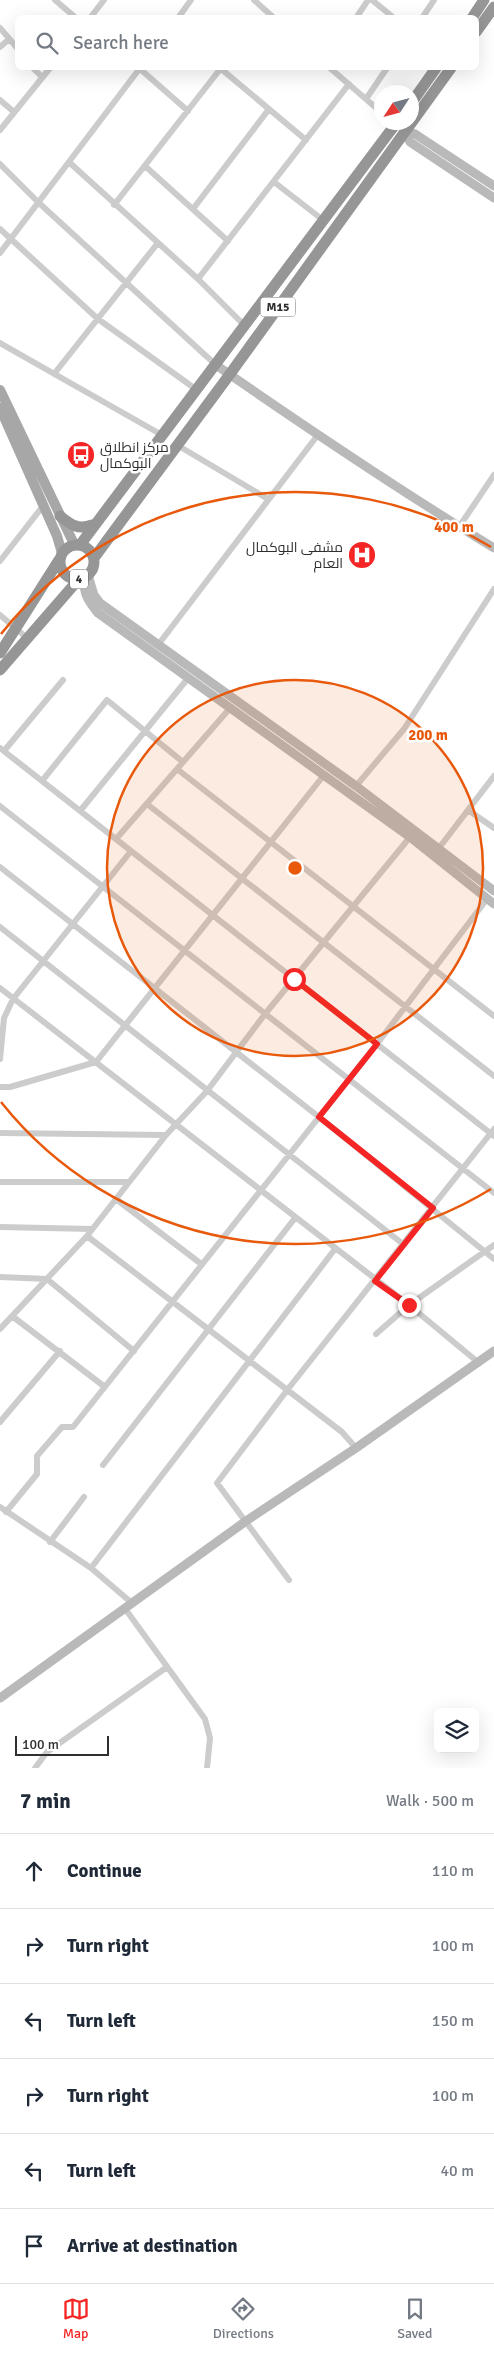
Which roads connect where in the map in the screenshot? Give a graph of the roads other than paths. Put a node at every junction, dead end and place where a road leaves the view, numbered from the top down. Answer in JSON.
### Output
{"nodes":[{"id":1,"x":55,"y":0,"type":"edge"},
{"id":2,"x":104,"y":0,"type":"edge"},
{"id":3,"x":191,"y":0,"type":"edge"},
{"id":4,"x":254,"y":0,"type":"edge"},
{"id":5,"x":370,"y":0,"type":"edge"},
{"id":6,"x":434,"y":0,"type":"edge"},
{"id":7,"x":484,"y":0,"type":"edge"},
{"id":8,"x":266,"y":11,"type":"junction"},
{"id":9,"x":492,"y":13,"type":"edge"},
{"id":10,"x":72,"y":15,"type":"edge"},
{"id":11,"x":92,"y":15,"type":"edge"},
{"id":12,"x":180,"y":15,"type":"edge"},
{"id":13,"x":263,"y":15,"type":"edge"},
{"id":14,"x":271,"y":15,"type":"edge"},
{"id":15,"x":358,"y":15,"type":"edge"},
{"id":16,"x":390,"y":15,"type":"edge"},
{"id":17,"x":424,"y":15,"type":"edge"},
{"id":18,"x":474,"y":15,"type":"edge"},
{"id":19,"x":0,"y":28,"type":"edge"},
{"id":20,"x":479,"y":28,"type":"edge"},
{"id":21,"x":9,"y":39,"type":"junction"},
{"id":22,"x":15,"y":46,"type":"edge"},
{"id":23,"x":0,"y":47,"type":"edge"},
{"id":24,"x":35,"y":70,"type":"edge"},
{"id":25,"x":48,"y":70,"type":"edge"},
{"id":26,"x":139,"y":70,"type":"edge"},
{"id":27,"x":142,"y":70,"type":"edge"},
{"id":28,"x":219,"y":70,"type":"edge"},
{"id":29,"x":223,"y":70,"type":"edge"},
{"id":30,"x":332,"y":70,"type":"edge"},
{"id":31,"x":386,"y":70,"type":"edge"},
{"id":32,"x":435,"y":70,"type":"edge"},
{"id":33,"x":450,"y":70,"type":"edge"},
{"id":34,"x":42,"y":77,"type":"junction"},
{"id":35,"x":349,"y":84,"type":"junction"},
{"id":36,"x":419,"y":92,"type":"edge"},
{"id":37,"x":366,"y":98,"type":"junction"},
{"id":38,"x":0,"y":100,"type":"edge"},
{"id":39,"x":374,"y":106,"type":"edge"},
{"id":40,"x":269,"y":109,"type":"junction"},
{"id":41,"x":188,"y":111,"type":"junction"},
{"id":42,"x":14,"y":112,"type":"junction"},
{"id":43,"x":0,"y":130,"type":"edge"},
{"id":44,"x":390,"y":130,"type":"edge"},
{"id":45,"x":405,"y":132,"type":"junction"},
{"id":46,"x":306,"y":140,"type":"junction"},
{"id":47,"x":70,"y":163,"type":"junction"},
{"id":48,"x":0,"y":164,"type":"edge"},
{"id":49,"x":146,"y":166,"type":"junction"},
{"id":50,"x":274,"y":182,"type":"junction"},
{"id":51,"x":494,"y":186,"type":"edge"},
{"id":52,"x":494,"y":198,"type":"edge"},
{"id":53,"x":39,"y":203,"type":"junction"},
{"id":54,"x":114,"y":205,"type":"junction"},
{"id":55,"x":193,"y":209,"type":"junction"},
{"id":56,"x":323,"y":220,"type":"junction"},
{"id":57,"x":0,"y":229,"type":"edge"},
{"id":58,"x":11,"y":239,"type":"junction"},
{"id":59,"x":228,"y":241,"type":"junction"},
{"id":60,"x":157,"y":244,"type":"junction"},
{"id":61,"x":0,"y":253,"type":"edge"},
{"id":62,"x":198,"y":280,"type":"junction"},
{"id":63,"x":126,"y":282,"type":"junction"},
{"id":64,"x":98,"y":319,"type":"junction"},
{"id":65,"x":244,"y":325,"type":"junction"},
{"id":66,"x":0,"y":343,"type":"edge"},
{"id":67,"x":216,"y":365,"type":"junction"},
{"id":68,"x":54,"y":374,"type":"junction"},
{"id":69,"x":230,"y":374,"type":"junction"},
{"id":70,"x":0,"y":390,"type":"edge"},
{"id":71,"x":197,"y":390,"type":"junction"},
{"id":72,"x":0,"y":408,"type":"edge"},
{"id":73,"x":162,"y":435,"type":"junction"},
{"id":74,"x":317,"y":436,"type":"junction"},
{"id":75,"x":177,"y":445,"type":"junction"},
{"id":76,"x":494,"y":475,"type":"edge"},
{"id":77,"x":44,"y":498,"type":"junction"},
{"id":78,"x":268,"y":500,"type":"junction"},
{"id":79,"x":60,"y":516,"type":"junction"},
{"id":80,"x":92,"y":525,"type":"junction"},
{"id":81,"x":459,"y":526,"type":"junction"},
{"id":82,"x":77,"y":544,"type":"junction"},
{"id":83,"x":102,"y":544,"type":"joint"},
{"id":84,"x":494,"y":548,"type":"edge"},
{"id":85,"x":61,"y":557,"type":"junction"},
{"id":86,"x":94,"y":558,"type":"junction"},
{"id":87,"x":0,"y":561,"type":"edge"},
{"id":88,"x":83,"y":577,"type":"junction"},
{"id":89,"x":494,"y":589,"type":"edge"},
{"id":90,"x":0,"y":615,"type":"edge"},
{"id":91,"x":17,"y":628,"type":"junction"},
{"id":92,"x":28,"y":638,"type":"junction"},
{"id":93,"x":158,"y":645,"type":"junction"},
{"id":94,"x":0,"y":653,"type":"edge"},
{"id":95,"x":0,"y":670,"type":"edge"},
{"id":96,"x":189,"y":678,"type":"junction"},
{"id":97,"x":63,"y":680,"type":"dead end"},
{"id":98,"x":231,"y":707,"type":"junction"},
{"id":99,"x":146,"y":732,"type":"junction"},
{"id":100,"x":2,"y":749,"type":"edge"},
{"id":101,"x":183,"y":762,"type":"junction"},
{"id":102,"x":177,"y":769,"type":"junction"},
{"id":103,"x":324,"y":775,"type":"junction"},
{"id":104,"x":494,"y":776,"type":"edge"},
{"id":105,"x":42,"y":781,"type":"junction"},
{"id":106,"x":356,"y":786,"type":"junction"},
{"id":107,"x":147,"y":804,"type":"junction"},
{"id":108,"x":0,"y":806,"type":"edge"},
{"id":109,"x":468,"y":810,"type":"junction"},
{"id":110,"x":80,"y":811,"type":"junction"},
{"id":111,"x":494,"y":828,"type":"edge"},
{"id":112,"x":410,"y":838,"type":"junction"},
{"id":113,"x":116,"y":839,"type":"junction"},
{"id":114,"x":270,"y":842,"type":"junction"},
{"id":115,"x":439,"y":848,"type":"junction"},
{"id":116,"x":131,"y":851,"type":"junction"},
{"id":117,"x":0,"y":867,"type":"edge"},
{"id":118,"x":242,"y":878,"type":"junction"},
{"id":119,"x":102,"y":886,"type":"junction"},
{"id":120,"x":493,"y":889,"type":"edge"},
{"id":121,"x":491,"y":902,"type":"edge"},
{"id":122,"x":353,"y":906,"type":"junction"},
{"id":123,"x":212,"y":915,"type":"junction"},
{"id":124,"x":72,"y":923,"type":"junction"},
{"id":125,"x":0,"y":927,"type":"edge"},
{"id":126,"x":324,"y":942,"type":"junction"},
{"id":127,"x":184,"y":950,"type":"junction"},
{"id":128,"x":44,"y":961,"type":"junction"},
{"id":129,"x":434,"y":970,"type":"junction"},
{"id":130,"x":294,"y":979,"type":"junction"},
{"id":131,"x":0,"y":988,"type":"edge"},
{"id":132,"x":154,"y":988,"type":"junction"},
{"id":133,"x":13,"y":998,"type":"junction"},
{"id":134,"x":406,"y":1007,"type":"junction"},
{"id":135,"x":265,"y":1014,"type":"junction"},
{"id":136,"x":494,"y":1016,"type":"edge"},
{"id":137,"x":2,"y":1018,"type":"edge"},
{"id":138,"x":124,"y":1026,"type":"junction"},
{"id":139,"x":377,"y":1044,"type":"junction"},
{"id":140,"x":236,"y":1052,"type":"junction"},
{"id":141,"x":0,"y":1059,"type":"edge"},
{"id":142,"x":96,"y":1062,"type":"junction"},
{"id":143,"x":494,"y":1076,"type":"edge"},
{"id":144,"x":349,"y":1079,"type":"junction"},
{"id":145,"x":0,"y":1087,"type":"edge"},
{"id":146,"x":206,"y":1091,"type":"junction"},
{"id":147,"x":319,"y":1117,"type":"junction"},
{"id":148,"x":175,"y":1124,"type":"junction"},
{"id":149,"x":0,"y":1133,"type":"edge"},
{"id":150,"x":493,"y":1133,"type":"edge"},
{"id":151,"x":166,"y":1135,"type":"junction"},
{"id":152,"x":289,"y":1155,"type":"junction"},
{"id":153,"x":463,"y":1168,"type":"junction"},
{"id":154,"x":0,"y":1182,"type":"edge"},
{"id":155,"x":129,"y":1182,"type":"junction"},
{"id":156,"x":261,"y":1192,"type":"junction"},
{"id":157,"x":494,"y":1193,"type":"edge"},
{"id":158,"x":116,"y":1199,"type":"junction"},
{"id":159,"x":433,"y":1208,"type":"junction"},
{"id":160,"x":295,"y":1218,"type":"junction"},
{"id":161,"x":0,"y":1227,"type":"edge"},
{"id":162,"x":92,"y":1229,"type":"junction"},
{"id":163,"x":87,"y":1236,"type":"junction"},
{"id":164,"x":403,"y":1244,"type":"junction"},
{"id":165,"x":494,"y":1245,"type":"edge"},
{"id":166,"x":335,"y":1249,"type":"junction"},
{"id":167,"x":484,"y":1252,"type":"junction"},
{"id":168,"x":494,"y":1259,"type":"edge"},
{"id":169,"x":200,"y":1263,"type":"junction"},
{"id":170,"x":0,"y":1277,"type":"edge"},
{"id":171,"x":47,"y":1279,"type":"junction"},
{"id":172,"x":375,"y":1281,"type":"junction"},
{"id":173,"x":173,"y":1302,"type":"junction"},
{"id":174,"x":409,"y":1305,"type":"junction"},
{"id":175,"x":12,"y":1316,"type":"junction"},
{"id":176,"x":209,"y":1329,"type":"junction"},
{"id":177,"x":0,"y":1330,"type":"edge"},
{"id":178,"x":376,"y":1334,"type":"dead end"},
{"id":179,"x":60,"y":1351,"type":"junction"},
{"id":180,"x":134,"y":1351,"type":"junction"},
{"id":181,"x":494,"y":1352,"type":"edge"},
{"id":182,"x":250,"y":1360,"type":"junction"},
{"id":183,"x":478,"y":1363,"type":"junction"},
{"id":184,"x":105,"y":1387,"type":"junction"},
{"id":185,"x":288,"y":1389,"type":"junction"},
{"id":186,"x":0,"y":1422,"type":"edge"},
{"id":187,"x":356,"y":1448,"type":"junction"},
{"id":188,"x":103,"y":1465,"type":"dead end"},
{"id":189,"x":84,"y":1497,"type":"dead end"},
{"id":190,"x":3,"y":1509,"type":"edge"},
{"id":191,"x":246,"y":1521,"type":"junction"},
{"id":192,"x":50,"y":1542,"type":"junction"},
{"id":193,"x":91,"y":1568,"type":"junction"},
{"id":194,"x":289,"y":1580,"type":"dead end"},
{"id":195,"x":129,"y":1607,"type":"junction"},
{"id":196,"x":167,"y":1667,"type":"junction"},
{"id":197,"x":0,"y":1698,"type":"edge"},
{"id":198,"x":35,"y":1768,"type":"edge"},
{"id":199,"x":207,"y":1768,"type":"edge"}],
"edges":[{"from":1,"to":10,"type":"street"},
{"from":2,"to":11,"type":"street"},
{"from":3,"to":12,"type":"street"},
{"from":4,"to":8,"type":"street"},
{"from":5,"to":15,"type":"street"},
{"from":5,"to":16,"type":"street"},
{"from":6,"to":17,"type":"street"},
{"from":7,"to":18,"type":"highway"},
{"from":8,"to":13,"type":"street"},
{"from":8,"to":14,"type":"street"},
{"from":9,"to":20,"type":"highway"},
{"from":19,"to":21,"type":"street"},
{"from":21,"to":22,"type":"street"},
{"from":21,"to":23,"type":"street"},
{"from":24,"to":34,"type":"street"},
{"from":25,"to":34,"type":"street"},
{"from":26,"to":47,"type":"street"},
{"from":27,"to":41,"type":"street"},
{"from":28,"to":41,"type":"street"},
{"from":29,"to":40,"type":"street"},
{"from":30,"to":35,"type":"street"},
{"from":31,"to":37,"type":"street"},
{"from":32,"to":36,"type":"highway"},
{"from":33,"to":45,"type":"highway","number":"M15"},
{"from":34,"to":42,"type":"street"},
{"from":35,"to":37,"type":"street"},
{"from":35,"to":46,"type":"street"},
{"from":37,"to":39,"type":"street"},
{"from":38,"to":42,"type":"street"},
{"from":40,"to":46,"type":"street"},
{"from":40,"to":55,"type":"street"},
{"from":41,"to":49,"type":"street"},
{"from":42,"to":43,"type":"street"},
{"from":44,"to":56,"type":"highway","number":"M15"},
{"from":45,"to":51,"type":"street"},
{"from":45,"to":52,"type":"street"},
{"from":45,"to":69,"type":"highway","number":"M15"},
{"from":46,"to":50,"type":"street"},
{"from":47,"to":53,"type":"street"},
{"from":47,"to":54,"type":"street"},
{"from":48,"to":53,"type":"street"},
{"from":49,"to":54,"type":"street"},
{"from":49,"to":55,"type":"street"},
{"from":50,"to":56,"type":"street"},
{"from":50,"to":59,"type":"street"},
{"from":53,"to":58,"type":"street"},
{"from":53,"to":63,"type":"street"},
{"from":54,"to":60,"type":"street"},
{"from":55,"to":59,"type":"street"},
{"from":56,"to":65,"type":"highway","number":"M15"},
{"from":57,"to":58,"type":"street"},
{"from":58,"to":61,"type":"street"},
{"from":58,"to":64,"type":"street"},
{"from":59,"to":62,"type":"street"},
{"from":60,"to":62,"type":"street"},
{"from":60,"to":63,"type":"street"},
{"from":62,"to":65,"type":"street"},
{"from":63,"to":64,"type":"street"},
{"from":63,"to":67,"type":"street"},
{"from":64,"to":68,"type":"street"},
{"from":64,"to":71,"type":"street"},
{"from":65,"to":67,"type":"highway","number":"M15"},
{"from":66,"to":68,"type":"street"},
{"from":67,"to":69,"type":"street"},
{"from":67,"to":71,"type":"highway","number":"M15"},
{"from":68,"to":73,"type":"street"},
{"from":69,"to":74,"type":"street"},
{"from":69,"to":75,"type":"highway","number":"M15"},
{"from":70,"to":77,"type":"main road"},
{"from":71,"to":73,"type":"highway","number":"M15"},
{"from":72,"to":77,"type":"main road"},
{"from":73,"to":80,"type":"highway","number":"M15"},
{"from":74,"to":78,"type":"street"},
{"from":74,"to":81,"type":"street"},
{"from":75,"to":78,"type":"street"},
{"from":75,"to":83,"type":"highway","number":"M15"},
{"from":76,"to":81,"type":"street"},
{"from":77,"to":79,"type":"main road"},
{"from":77,"to":85,"type":"main road"},
{"from":77,"to":87,"type":"street"},
{"from":78,"to":93,"type":"street"},
{"from":79,"to":80,"type":"highway"},
{"from":79,"to":82,"type":"main road"},
{"from":80,"to":82,"type":"highway","number":"4"},
{"from":81,"to":84,"type":"street"},
{"from":82,"to":85,"type":"highway","number":"4"},
{"from":82,"to":86,"type":"highway","number":"4"},
{"from":83,"to":86,"type":"highway","number":"4"},
{"from":85,"to":88,"type":"highway","number":"4"},
{"from":85,"to":91,"type":"highway"},
{"from":86,"to":88,"type":"highway","number":"4"},
{"from":88,"to":92,"type":"highway"},
{"from":88,"to":93,"type":"street"},
{"from":88,"to":96,"type":"street"},
{"from":89,"to":106,"type":"street"},
{"from":90,"to":91,"type":"street"},
{"from":91,"to":92,"type":"street"},
{"from":91,"to":94,"type":"highway"},
{"from":92,"to":95,"type":"highway"},
{"from":93,"to":106,"type":"street"},
{"from":96,"to":98,"type":"street"},
{"from":96,"to":99,"type":"street"},
{"from":97,"to":100,"type":"street"},
{"from":98,"to":101,"type":"street"},
{"from":98,"to":103,"type":"street"},
{"from":99,"to":101,"type":"street"},
{"from":99,"to":105,"type":"street"},
{"from":99,"to":110,"type":"street"},
{"from":100,"to":105,"type":"street"},
{"from":101,"to":102,"type":"street"},
{"from":102,"to":107,"type":"street"},
{"from":102,"to":114,"type":"street"},
{"from":103,"to":112,"type":"street"},
{"from":103,"to":114,"type":"street"},
{"from":104,"to":109,"type":"street"},
{"from":105,"to":110,"type":"street"},
{"from":106,"to":115,"type":"street"},
{"from":107,"to":113,"type":"street"},
{"from":107,"to":118,"type":"street"},
{"from":108,"to":119,"type":"street"},
{"from":109,"to":111,"type":"street"},
{"from":109,"to":115,"type":"street"},
{"from":110,"to":113,"type":"street"},
{"from":112,"to":121,"type":"street"},
{"from":112,"to":122,"type":"street"},
{"from":113,"to":116,"type":"street"},
{"from":114,"to":118,"type":"street"},
{"from":114,"to":122,"type":"street"},
{"from":115,"to":120,"type":"street"},
{"from":116,"to":119,"type":"street"},
{"from":116,"to":123,"type":"street"},
{"from":117,"to":124,"type":"street"},
{"from":118,"to":123,"type":"street"},
{"from":118,"to":126,"type":"street"},
{"from":119,"to":124,"type":"street"},
{"from":119,"to":127,"type":"street"},
{"from":121,"to":129,"type":"street"},
{"from":122,"to":126,"type":"street"},
{"from":122,"to":129,"type":"street"},
{"from":123,"to":127,"type":"street"},
{"from":123,"to":130,"type":"street"},
{"from":124,"to":128,"type":"street"},
{"from":124,"to":132,"type":"street"},
{"from":125,"to":128,"type":"street"},
{"from":126,"to":130,"type":"street"},
{"from":126,"to":134,"type":"street"},
{"from":127,"to":132,"type":"street"},
{"from":127,"to":135,"type":"street"},
{"from":128,"to":133,"type":"street"},
{"from":128,"to":138,"type":"street"},
{"from":129,"to":134,"type":"street"},
{"from":129,"to":136,"type":"street"},
{"from":130,"to":135,"type":"street"},
{"from":130,"to":139,"type":"street"},
{"from":131,"to":133,"type":"street"},
{"from":132,"to":138,"type":"street"},
{"from":132,"to":140,"type":"street"},
{"from":133,"to":137,"type":"street"},
{"from":133,"to":142,"type":"street"},
{"from":134,"to":139,"type":"street"},
{"from":134,"to":143,"type":"street"},
{"from":135,"to":140,"type":"street"},
{"from":135,"to":144,"type":"street"},
{"from":137,"to":141,"type":"street"},
{"from":138,"to":142,"type":"street"},
{"from":138,"to":146,"type":"street"},
{"from":139,"to":144,"type":"street"},
{"from":139,"to":150,"type":"street"},
{"from":140,"to":146,"type":"street"},
{"from":140,"to":147,"type":"street"},
{"from":142,"to":145,"type":"street"},
{"from":142,"to":148,"type":"street"},
{"from":144,"to":147,"type":"street"},
{"from":144,"to":153,"type":"street"},
{"from":146,"to":148,"type":"street"},
{"from":146,"to":152,"type":"street"},
{"from":147,"to":152,"type":"street"},
{"from":147,"to":159,"type":"street"},
{"from":148,"to":151,"type":"street"},
{"from":148,"to":156,"type":"street"},
{"from":149,"to":151,"type":"street"},
{"from":150,"to":153,"type":"street"},
{"from":151,"to":155,"type":"street"},
{"from":152,"to":156,"type":"street"},
{"from":152,"to":164,"type":"street"},
{"from":153,"to":157,"type":"street"},
{"from":153,"to":159,"type":"street"},
{"from":154,"to":155,"type":"street"},
{"from":155,"to":158,"type":"street"},
{"from":156,"to":160,"type":"street"},
{"from":156,"to":169,"type":"street"},
{"from":158,"to":162,"type":"street"},
{"from":158,"to":169,"type":"street"},
{"from":159,"to":164,"type":"street"},
{"from":159,"to":167,"type":"street"},
{"from":160,"to":166,"type":"street"},
{"from":160,"to":176,"type":"street"},
{"from":161,"to":162,"type":"street"},
{"from":162,"to":163,"type":"street"},
{"from":163,"to":171,"type":"street"},
{"from":163,"to":173,"type":"street"},
{"from":164,"to":172,"type":"street"},
{"from":165,"to":167,"type":"street"},
{"from":166,"to":172,"type":"street"},
{"from":166,"to":182,"type":"street"},
{"from":167,"to":168,"type":"street"},
{"from":167,"to":174,"type":"street"},
{"from":169,"to":173,"type":"street"},
{"from":170,"to":171,"type":"street"},
{"from":171,"to":175,"type":"street"},
{"from":171,"to":180,"type":"street"},
{"from":172,"to":174,"type":"street"},
{"from":172,"to":185,"type":"street"},
{"from":173,"to":176,"type":"street"},
{"from":173,"to":180,"type":"street"},
{"from":174,"to":178,"type":"street"},
{"from":174,"to":183,"type":"street"},
{"from":175,"to":177,"type":"street"},
{"from":175,"to":179,"type":"street"},
{"from":176,"to":182,"type":"street"},
{"from":176,"to":188,"type":"street"},
{"from":179,"to":184,"type":"street"},
{"from":179,"to":186,"type":"street"},
{"from":180,"to":184,"type":"street"},
{"from":181,"to":183,"type":"street"},
{"from":182,"to":185,"type":"street"},
{"from":182,"to":193,"type":"street"},
{"from":183,"to":187,"type":"street"},
{"from":184,"to":190,"type":"street"},
{"from":185,"to":187,"type":"street"},
{"from":185,"to":191,"type":"street"},
{"from":187,"to":191,"type":"street"},
{"from":189,"to":192,"type":"street"},
{"from":190,"to":192,"type":"street"},
{"from":191,"to":194,"type":"street"},
{"from":191,"to":195,"type":"street"},
{"from":192,"to":193,"type":"street"},
{"from":193,"to":195,"type":"street"},
{"from":195,"to":196,"type":"street"},
{"from":195,"to":197,"type":"street"},
{"from":196,"to":198,"type":"street"},
{"from":196,"to":199,"type":"street"}]}
